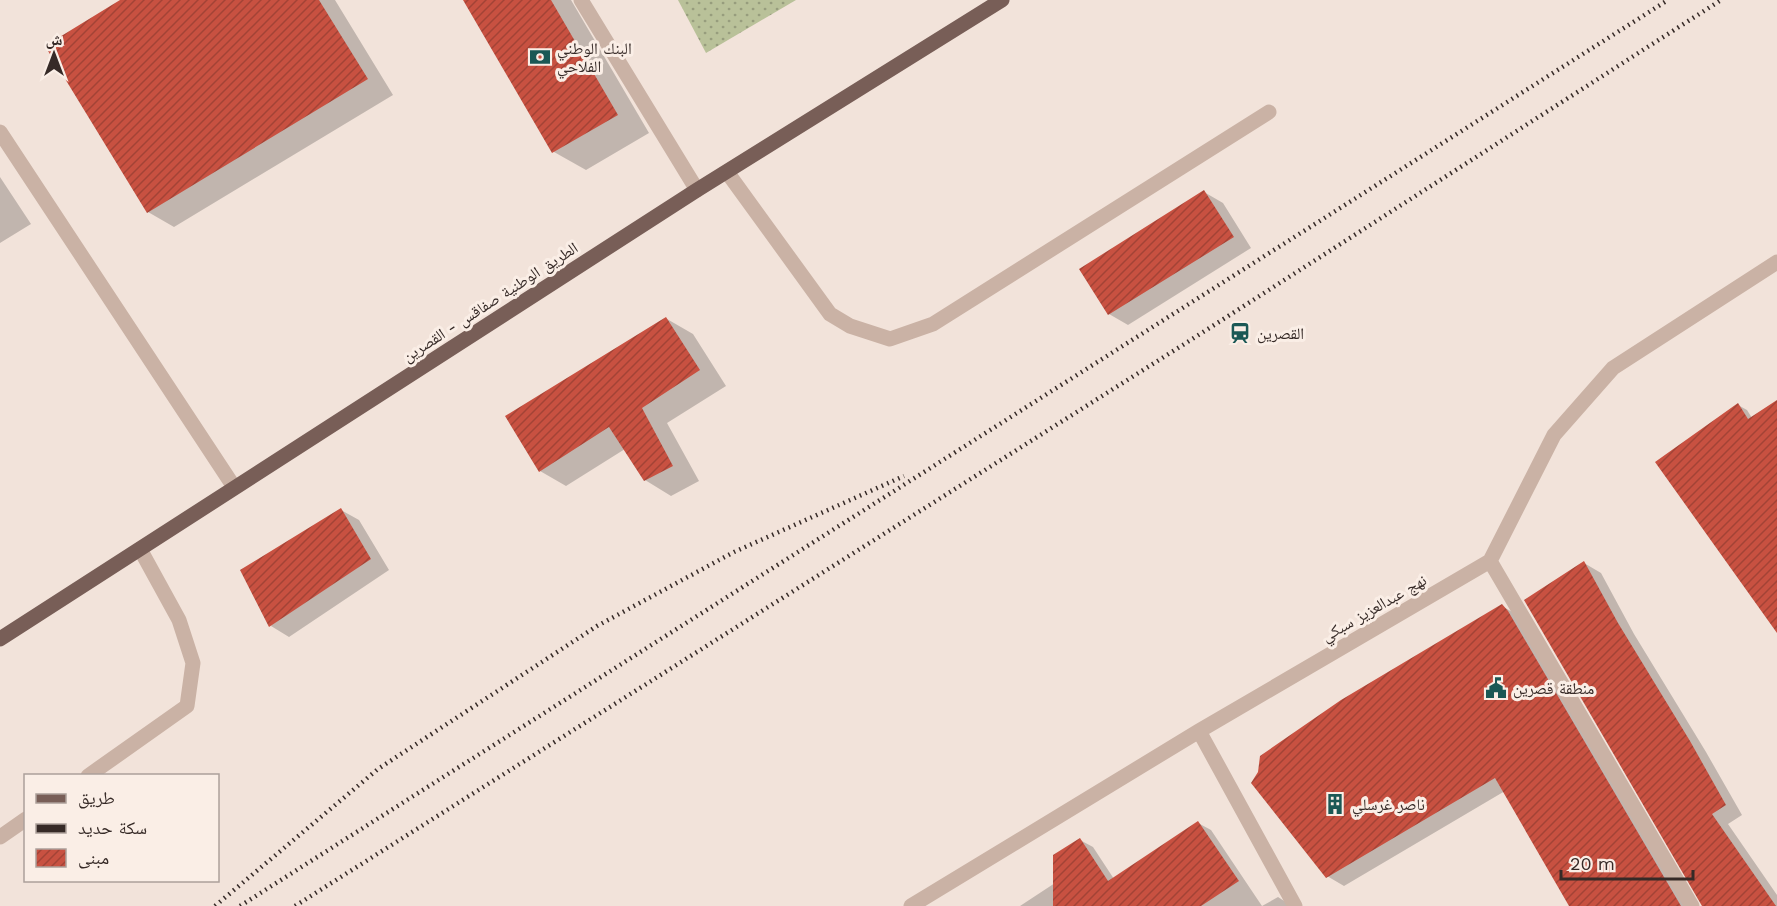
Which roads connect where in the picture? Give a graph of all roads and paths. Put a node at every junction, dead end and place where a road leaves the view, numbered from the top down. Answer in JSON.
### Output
{"nodes":[{"id":1,"x":582,"y":0,"type":"edge"},
{"id":2,"x":1002,"y":0,"type":"edge"},
{"id":3,"x":1269,"y":112,"type":"dead end"},
{"id":4,"x":0,"y":132,"type":"edge"},
{"id":5,"x":727,"y":172,"type":"junction"},
{"id":6,"x":697,"y":190,"type":"junction"},
{"id":7,"x":1777,"y":262,"type":"edge"},
{"id":8,"x":234,"y":487,"type":"junction"},
{"id":9,"x":140,"y":549,"type":"junction"},
{"id":10,"x":1490,"y":561,"type":"junction"},
{"id":11,"x":0,"y":639,"type":"edge"},
{"id":12,"x":1199,"y":730,"type":"junction"},
{"id":13,"x":91,"y":774,"type":"edge"},
{"id":14,"x":24,"y":820,"type":"edge"},
{"id":15,"x":0,"y":837,"type":"edge"},
{"id":16,"x":912,"y":906,"type":"edge"},
{"id":17,"x":1295,"y":906,"type":"edge"},
{"id":18,"x":1692,"y":906,"type":"edge"}],
"edges":[{"from":1,"to":6,"type":"street"},
{"from":2,"to":5,"type":"main road","name":"الطريق الوطنية صفاقس - القصرين"},
{"from":3,"to":5,"type":"street"},
{"from":4,"to":8,"type":"street"},
{"from":5,"to":6,"type":"main road","name":"الطريق الوطنية صفاقس - القصرين"},
{"from":6,"to":8,"type":"main road","name":"الطريق الوطنية صفاقس - القصرين"},
{"from":7,"to":10,"type":"street"},
{"from":8,"to":9,"type":"main road","name":"الطريق الوطنية صفاقس - القصرين"},
{"from":9,"to":11,"type":"main road","name":"الطريق الوطنية صفاقس - القصرين"},
{"from":9,"to":13,"type":"street"},
{"from":10,"to":12,"type":"street","name":"نهج عبدالعزيز سبكي"},
{"from":10,"to":18,"type":"street"},
{"from":12,"to":16,"type":"street","name":"نهج عبدالعزيز سبكي"},
{"from":12,"to":17,"type":"street"},
{"from":14,"to":15,"type":"street"}]}
